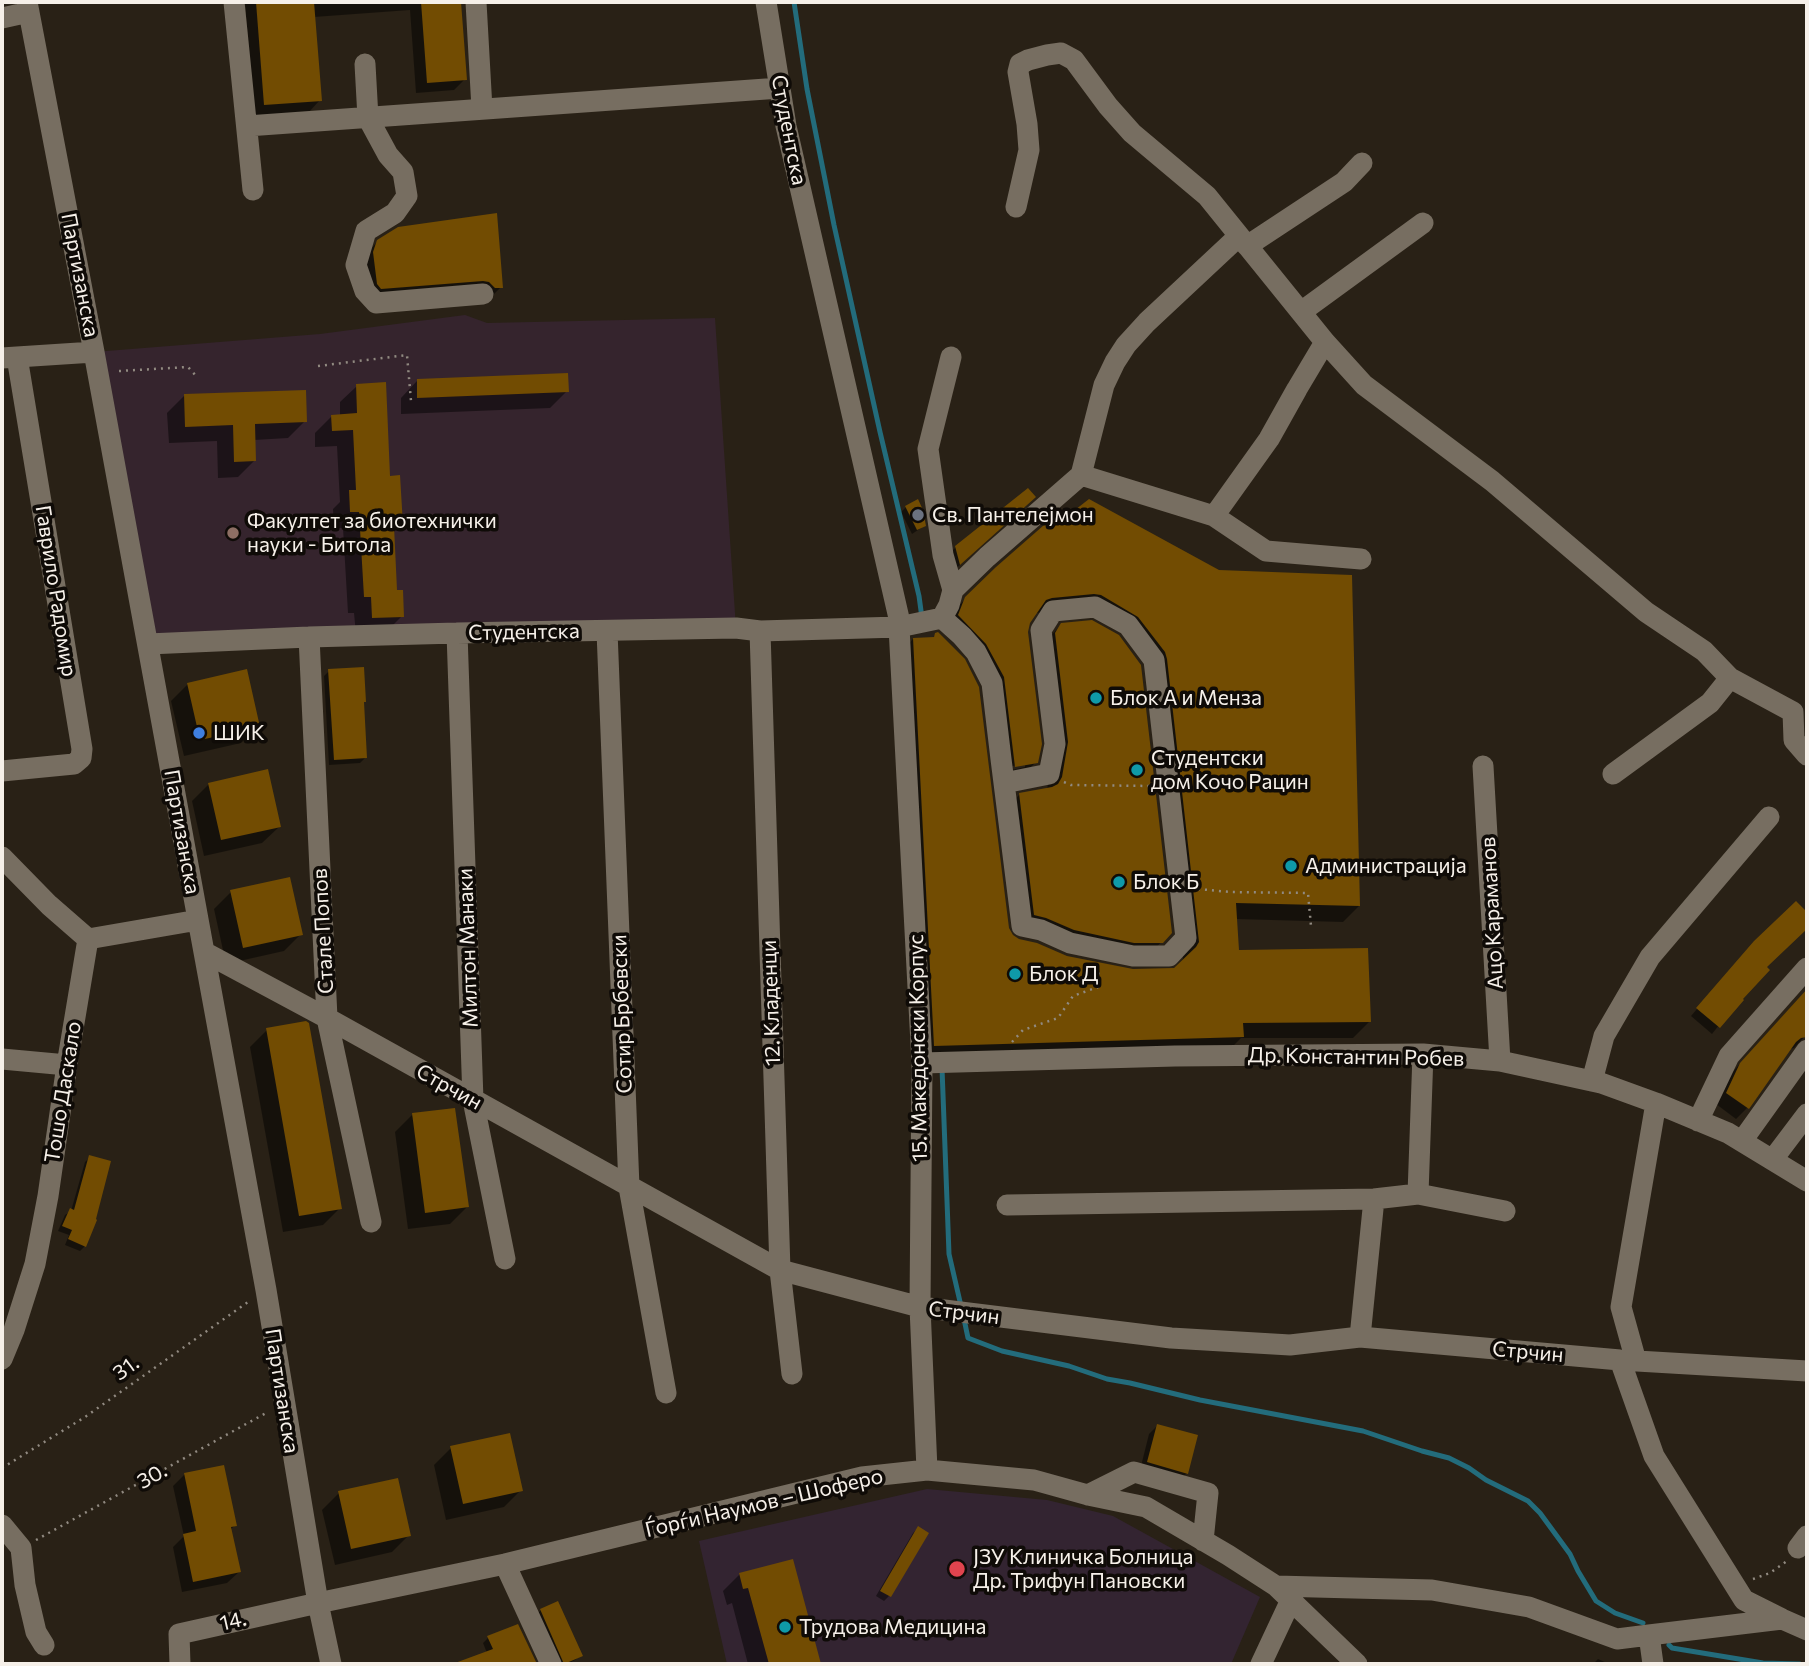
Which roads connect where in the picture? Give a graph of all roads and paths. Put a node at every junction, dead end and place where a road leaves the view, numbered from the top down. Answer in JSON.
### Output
{"nodes":[{"id":1,"x":234,"y":2,"type":"edge"},
{"id":2,"x":476,"y":2,"type":"edge"},
{"id":3,"x":766,"y":2,"type":"edge"},
{"id":4,"x":28,"y":7,"type":"edge"},
{"id":5,"x":2,"y":18,"type":"edge"},
{"id":6,"x":365,"y":64,"type":"dead end"},
{"id":7,"x":779,"y":88,"type":"junction"},
{"id":8,"x":482,"y":110,"type":"junction"},
{"id":9,"x":368,"y":118,"type":"junction"},
{"id":10,"x":247,"y":127,"type":"junction"},
{"id":11,"x":1362,"y":163,"type":"dead end"},
{"id":12,"x":254,"y":190,"type":"dead end"},
{"id":13,"x":1016,"y":207,"type":"dead end"},
{"id":14,"x":1423,"y":223,"type":"dead end"},
{"id":15,"x":1243,"y":241,"type":"junction"},
{"id":16,"x":483,"y":294,"type":"dead end"},
{"id":17,"x":1301,"y":312,"type":"junction"},
{"id":18,"x":1325,"y":342,"type":"junction"},
{"id":19,"x":94,"y":352,"type":"junction"},
{"id":20,"x":9,"y":357,"type":"edge"},
{"id":21,"x":951,"y":357,"type":"dead end"},
{"id":22,"x":318,"y":366,"type":"dead end"},
{"id":23,"x":119,"y":371,"type":"dead end"},
{"id":24,"x":198,"y":378,"type":"dead end"},
{"id":25,"x":411,"y":401,"type":"dead end"},
{"id":26,"x":1081,"y":475,"type":"junction"},
{"id":27,"x":1214,"y":516,"type":"junction"},
{"id":28,"x":1361,"y":559,"type":"dead end"},
{"id":29,"x":953,"y":590,"type":"junction"},
{"id":30,"x":941,"y":618,"type":"junction"},
{"id":31,"x":900,"y":627,"type":"junction"},
{"id":32,"x":607,"y":631,"type":"junction"},
{"id":33,"x":760,"y":631,"type":"junction"},
{"id":34,"x":457,"y":633,"type":"junction"},
{"id":35,"x":309,"y":637,"type":"junction"},
{"id":36,"x":148,"y":644,"type":"junction"},
{"id":37,"x":1730,"y":678,"type":"junction"},
{"id":38,"x":1807,"y":755,"type":"edge"},
{"id":39,"x":1483,"y":766,"type":"dead end"},
{"id":40,"x":2,"y":771,"type":"edge"},
{"id":41,"x":1613,"y":774,"type":"dead end"},
{"id":42,"x":1004,"y":783,"type":"junction"},
{"id":43,"x":1071,"y":785,"type":"dead end"},
{"id":44,"x":1130,"y":785,"type":"dead end"},
{"id":45,"x":1769,"y":817,"type":"dead end"},
{"id":46,"x":2,"y":857,"type":"edge"},
{"id":47,"x":1180,"y":887,"type":"junction"},
{"id":48,"x":198,"y":920,"type":"junction"},
{"id":49,"x":1311,"y":926,"type":"dead end"},
{"id":50,"x":88,"y":939,"type":"junction"},
{"id":51,"x":1100,"y":949,"type":"junction"},
{"id":52,"x":204,"y":951,"type":"junction"},
{"id":53,"x":1807,"y":968,"type":"edge"},
{"id":54,"x":327,"y":1017,"type":"junction"},
{"id":55,"x":1807,"y":1051,"type":"edge"},
{"id":56,"x":1423,"y":1054,"type":"junction"},
{"id":57,"x":2,"y":1059,"type":"edge"},
{"id":58,"x":987,"y":1061,"type":"junction"},
{"id":59,"x":1500,"y":1061,"type":"junction"},
{"id":60,"x":922,"y":1063,"type":"junction"},
{"id":61,"x":67,"y":1065,"type":"junction"},
{"id":62,"x":1592,"y":1081,"type":"junction"},
{"id":63,"x":473,"y":1100,"type":"junction"},
{"id":64,"x":1656,"y":1103,"type":"junction"},
{"id":65,"x":1807,"y":1114,"type":"edge"},
{"id":66,"x":1698,"y":1121,"type":"junction"},
{"id":67,"x":1742,"y":1141,"type":"junction"},
{"id":68,"x":1773,"y":1159,"type":"junction"},
{"id":69,"x":1807,"y":1181,"type":"edge"},
{"id":70,"x":629,"y":1187,"type":"junction"},
{"id":71,"x":1418,"y":1194,"type":"junction"},
{"id":72,"x":1374,"y":1199,"type":"junction"},
{"id":73,"x":1007,"y":1205,"type":"dead end"},
{"id":74,"x":1505,"y":1211,"type":"dead end"},
{"id":75,"x":370,"y":1222,"type":"dead end"},
{"id":76,"x":505,"y":1259,"type":"dead end"},
{"id":77,"x":780,"y":1270,"type":"junction"},
{"id":78,"x":266,"y":1290,"type":"junction"},
{"id":79,"x":920,"y":1307,"type":"junction"},
{"id":80,"x":1360,"y":1337,"type":"junction"},
{"id":81,"x":2,"y":1359,"type":"edge"},
{"id":82,"x":1628,"y":1361,"type":"junction"},
{"id":83,"x":1807,"y":1371,"type":"edge"},
{"id":84,"x":792,"y":1374,"type":"dead end"},
{"id":85,"x":666,"y":1393,"type":"dead end"},
{"id":86,"x":284,"y":1403,"type":"junction"},
{"id":87,"x":2,"y":1468,"type":"edge"},
{"id":88,"x":927,"y":1470,"type":"junction"},
{"id":89,"x":1088,"y":1494,"type":"junction"},
{"id":90,"x":2,"y":1525,"type":"edge"},
{"id":91,"x":1203,"y":1541,"type":"junction"},
{"id":92,"x":1803,"y":1542,"type":"edge"},
{"id":93,"x":21,"y":1548,"type":"junction"},
{"id":94,"x":505,"y":1564,"type":"junction"},
{"id":95,"x":1736,"y":1586,"type":"junction"},
{"id":96,"x":1283,"y":1593,"type":"junction"},
{"id":97,"x":318,"y":1602,"type":"junction"},
{"id":98,"x":1782,"y":1619,"type":"junction"},
{"id":99,"x":1807,"y":1630,"type":"edge"},
{"id":100,"x":1649,"y":1635,"type":"junction"},
{"id":101,"x":44,"y":1645,"type":"dead end"},
{"id":102,"x":180,"y":1664,"type":"edge"},
{"id":103,"x":331,"y":1664,"type":"edge"},
{"id":104,"x":551,"y":1664,"type":"edge"},
{"id":105,"x":1261,"y":1664,"type":"edge"},
{"id":106,"x":1357,"y":1664,"type":"edge"},
{"id":107,"x":1653,"y":1664,"type":"edge"}],
"edges":[{"from":1,"to":10,"type":"street"},
{"from":2,"to":8,"type":"street"},
{"from":3,"to":7,"type":"street","name":"Студентска"},
{"from":4,"to":5,"type":"street"},
{"from":4,"to":19,"type":"street","name":"Партизанска"},
{"from":6,"to":9,"type":"street"},
{"from":7,"to":8,"type":"street"},
{"from":7,"to":31,"type":"street","name":"Студентска"},
{"from":8,"to":9,"type":"street"},
{"from":9,"to":10,"type":"street"},
{"from":9,"to":16,"type":"street"},
{"from":10,"to":12,"type":"street"},
{"from":11,"to":15,"type":"street"},
{"from":13,"to":15,"type":"street"},
{"from":14,"to":17,"type":"street"},
{"from":15,"to":17,"type":"street"},
{"from":15,"to":26,"type":"street"},
{"from":17,"to":18,"type":"street"},
{"from":18,"to":27,"type":"street"},
{"from":18,"to":37,"type":"street"},
{"from":19,"to":20,"type":"street"},
{"from":19,"to":36,"type":"street","name":"Партизанска"},
{"from":20,"to":40,"type":"street","name":"Гаврило Радомир"},
{"from":21,"to":29,"type":"street"},
{"from":22,"to":25,"type":"path"},
{"from":23,"to":24,"type":"path"},
{"from":26,"to":27,"type":"street"},
{"from":26,"to":29,"type":"street"},
{"from":27,"to":28,"type":"street"},
{"from":29,"to":30,"type":"street"},
{"from":30,"to":31,"type":"street"},
{"from":30,"to":42,"type":"street"},
{"from":31,"to":33,"type":"street","name":"Студентска"},
{"from":31,"to":60,"type":"street","name":"15. Македонски Корпус"},
{"from":32,"to":33,"type":"street","name":"Студентска"},
{"from":32,"to":34,"type":"street","name":"Студентска"},
{"from":32,"to":70,"type":"street","name":"Сотир Брбевски"},
{"from":33,"to":77,"type":"street","name":"12. Кладенци"},
{"from":34,"to":35,"type":"street","name":"Студентска"},
{"from":34,"to":63,"type":"street","name":"Милтон Манаки"},
{"from":35,"to":36,"type":"street","name":"Студентска"},
{"from":35,"to":54,"type":"street","name":"Стале Попов"},
{"from":36,"to":48,"type":"street","name":"Партизанска"},
{"from":37,"to":38,"type":"street"},
{"from":37,"to":41,"type":"street"},
{"from":39,"to":59,"type":"street","name":"Ацо Караманов"},
{"from":42,"to":47,"type":"street"},
{"from":42,"to":51,"type":"street"},
{"from":43,"to":44,"type":"path"},
{"from":45,"to":62,"type":"street"},
{"from":46,"to":50,"type":"street"},
{"from":47,"to":49,"type":"path"},
{"from":47,"to":51,"type":"street"},
{"from":48,"to":50,"type":"street"},
{"from":48,"to":52,"type":"street","name":"Партизанска"},
{"from":50,"to":61,"type":"street","name":"Тошо Даскало"},
{"from":51,"to":58,"type":"path"},
{"from":52,"to":54,"type":"street","name":"Стрчин"},
{"from":52,"to":78,"type":"street","name":"Партизанска"},
{"from":53,"to":66,"type":"street"},
{"from":54,"to":63,"type":"street","name":"Стрчин"},
{"from":54,"to":75,"type":"street","name":"Стале Попов"},
{"from":55,"to":67,"type":"street"},
{"from":56,"to":58,"type":"street","name":"Др. Константин Робев"},
{"from":56,"to":59,"type":"street","name":"Др. Константин Робев"},
{"from":56,"to":71,"type":"street"},
{"from":57,"to":61,"type":"street"},
{"from":58,"to":60,"type":"street","name":"Др. Константин Робев"},
{"from":59,"to":62,"type":"street","name":"Др. Константин Робев"},
{"from":60,"to":79,"type":"street","name":"15. Македонски Корпус"},
{"from":61,"to":81,"type":"street","name":"Тошо Даскало"},
{"from":62,"to":64,"type":"street","name":"Др. Константин Робев"},
{"from":63,"to":70,"type":"street","name":"Стрчин"},
{"from":63,"to":76,"type":"street","name":"Милтон Манаки"},
{"from":64,"to":66,"type":"street","name":"Др. Константин Робев"},
{"from":64,"to":82,"type":"street"},
{"from":65,"to":68,"type":"street"},
{"from":66,"to":67,"type":"street","name":"Др. Константин Робев"},
{"from":67,"to":68,"type":"street","name":"Др. Константин Робев"},
{"from":68,"to":69,"type":"street","name":"Др. Константин Робев"},
{"from":70,"to":77,"type":"street","name":"Стрчин"},
{"from":70,"to":85,"type":"street","name":"Сотир Брбевски"},
{"from":71,"to":72,"type":"street"},
{"from":71,"to":74,"type":"street"},
{"from":72,"to":73,"type":"street"},
{"from":72,"to":80,"type":"street"},
{"from":77,"to":79,"type":"street","name":"Стрчин"},
{"from":77,"to":84,"type":"street","name":"12. Кладенци"},
{"from":78,"to":86,"type":"street","name":"Партизанска"},
{"from":78,"to":87,"type":"path","name":"31."},
{"from":79,"to":80,"type":"street","name":"Стрчин"},
{"from":79,"to":88,"type":"street","name":"15. Македонски Корпус"},
{"from":80,"to":82,"type":"street","name":"Стрчин"},
{"from":82,"to":83,"type":"street","name":"Стрчин"},
{"from":82,"to":95,"type":"street"},
{"from":86,"to":93,"type":"path","name":"30."},
{"from":86,"to":97,"type":"street","name":"Партизанска"},
{"from":88,"to":89,"type":"street","name":"Ѓорѓи Наумов – Шоферо"},
{"from":88,"to":94,"type":"street","name":"Ѓорѓи Наумов – Шоферо"},
{"from":89,"to":91,"type":"street","name":"Ѓорѓи Наумов – Шоферо"},
{"from":89,"to":91,"type":"street"},
{"from":90,"to":93,"type":"street"},
{"from":91,"to":96,"type":"street","name":"Ѓорѓи Наумов – Шоферо"},
{"from":92,"to":95,"type":"path"},
{"from":93,"to":101,"type":"street"},
{"from":94,"to":97,"type":"street","name":"Ѓорѓи Наумов – Шоферо"},
{"from":94,"to":104,"type":"street"},
{"from":95,"to":98,"type":"street"},
{"from":96,"to":100,"type":"street"},
{"from":96,"to":105,"type":"street"},
{"from":96,"to":106,"type":"street","name":"Ѓорѓи Наумов – Шоферо"},
{"from":97,"to":102,"type":"street","name":"14."},
{"from":97,"to":103,"type":"street","name":"Партизанска"},
{"from":98,"to":99,"type":"street"},
{"from":98,"to":100,"type":"street"},
{"from":100,"to":107,"type":"street"}]}
